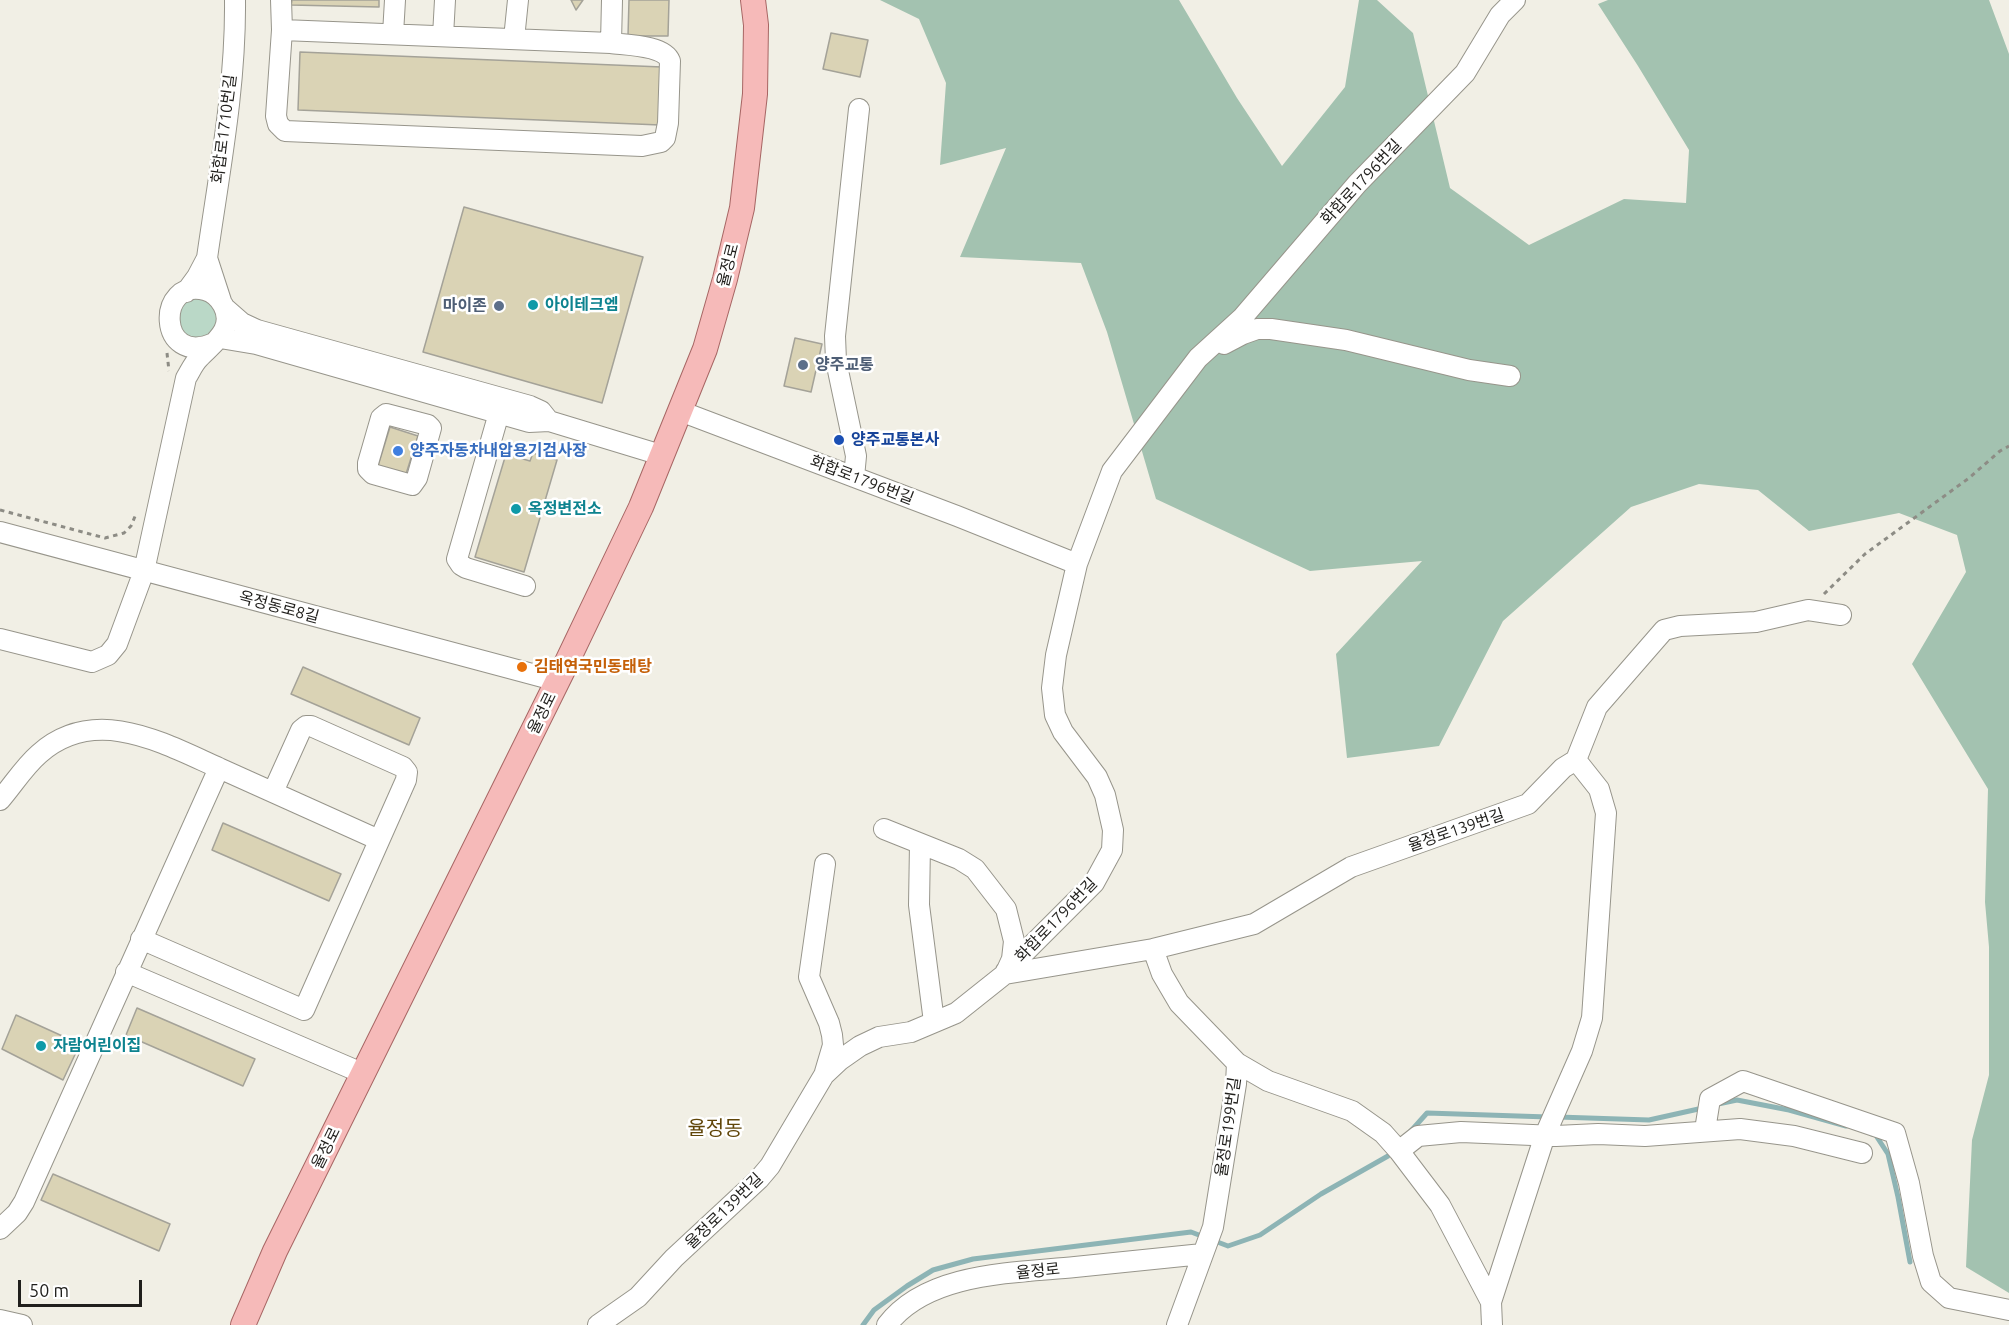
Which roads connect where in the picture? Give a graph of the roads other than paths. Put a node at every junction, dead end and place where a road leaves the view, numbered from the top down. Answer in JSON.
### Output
{"nodes":[{"id":1,"x":235,"y":0,"type":"edge"},
{"id":2,"x":281,"y":0,"type":"edge"},
{"id":3,"x":395,"y":0,"type":"edge"},
{"id":4,"x":445,"y":0,"type":"edge"},
{"id":5,"x":518,"y":0,"type":"edge"},
{"id":6,"x":612,"y":0,"type":"edge"},
{"id":7,"x":753,"y":0,"type":"edge"},
{"id":8,"x":1515,"y":0,"type":"edge"},
{"id":9,"x":282,"y":30,"type":"junction"},
{"id":10,"x":393,"y":34,"type":"junction"},
{"id":11,"x":443,"y":36,"type":"junction"},
{"id":12,"x":514,"y":39,"type":"junction"},
{"id":13,"x":611,"y":43,"type":"junction"},
{"id":14,"x":859,"y":109,"type":"dead end"},
{"id":15,"x":207,"y":258,"type":"junction"},
{"id":16,"x":186,"y":292,"type":"junction"},
{"id":17,"x":224,"y":305,"type":"junction"},
{"id":18,"x":178,"y":341,"type":"junction"},
{"id":19,"x":217,"y":341,"type":"junction"},
{"id":20,"x":1198,"y":358,"type":"junction"},
{"id":21,"x":1510,"y":376,"type":"dead end"},
{"id":22,"x":186,"y":378,"type":"junction"},
{"id":23,"x":431,"y":394,"type":"junction"},
{"id":24,"x":680,"y":411,"type":"junction"},
{"id":25,"x":499,"y":413,"type":"junction"},
{"id":26,"x":549,"y":421,"type":"junction"},
{"id":27,"x":422,"y":424,"type":"dead end"},
{"id":28,"x":661,"y":455,"type":"junction"},
{"id":29,"x":854,"y":477,"type":"junction"},
{"id":30,"x":0,"y":532,"type":"edge"},
{"id":31,"x":1077,"y":564,"type":"junction"},
{"id":32,"x":144,"y":571,"type":"junction"},
{"id":33,"x":525,"y":586,"type":"dead end"},
{"id":34,"x":1841,"y":615,"type":"dead end"},
{"id":35,"x":0,"y":639,"type":"edge"},
{"id":36,"x":558,"y":681,"type":"junction"},
{"id":37,"x":1576,"y":760,"type":"junction"},
{"id":38,"x":219,"y":768,"type":"junction"},
{"id":39,"x":273,"y":792,"type":"junction"},
{"id":40,"x":0,"y":800,"type":"edge"},
{"id":41,"x":884,"y":829,"type":"dead end"},
{"id":42,"x":379,"y":840,"type":"junction"},
{"id":43,"x":920,"y":844,"type":"junction"},
{"id":44,"x":825,"y":864,"type":"dead end"},
{"id":45,"x":141,"y":939,"type":"junction"},
{"id":46,"x":1153,"y":949,"type":"junction"},
{"id":47,"x":126,"y":972,"type":"junction"},
{"id":48,"x":1005,"y":973,"type":"junction"},
{"id":49,"x":934,"y":1022,"type":"junction"},
{"id":50,"x":1237,"y":1063,"type":"junction"},
{"id":51,"x":362,"y":1073,"type":"junction"},
{"id":52,"x":825,"y":1075,"type":"junction"},
{"id":53,"x":1705,"y":1130,"type":"junction"},
{"id":54,"x":1546,"y":1133,"type":"junction"},
{"id":55,"x":1399,"y":1151,"type":"junction"},
{"id":56,"x":1862,"y":1153,"type":"dead end"},
{"id":57,"x":0,"y":1230,"type":"edge"},
{"id":58,"x":1203,"y":1252,"type":"junction"},
{"id":59,"x":1491,"y":1302,"type":"junction"},
{"id":60,"x":2009,"y":1310,"type":"edge"},
{"id":61,"x":0,"y":1320,"type":"edge"},
{"id":62,"x":22,"y":1325,"type":"edge"},
{"id":63,"x":243,"y":1325,"type":"edge"},
{"id":64,"x":598,"y":1325,"type":"edge"},
{"id":65,"x":887,"y":1325,"type":"edge"},
{"id":66,"x":1177,"y":1325,"type":"edge"},
{"id":67,"x":1492,"y":1325,"type":"edge"}],
"edges":[{"from":1,"to":15,"type":"street","name":"화합로1710번길"},
{"from":2,"to":9,"type":"street"},
{"from":3,"to":10,"type":"street"},
{"from":4,"to":11,"type":"street"},
{"from":5,"to":12,"type":"street"},
{"from":6,"to":13,"type":"street"},
{"from":7,"to":24,"type":"main road","name":"율정로"},
{"from":8,"to":20,"type":"street","name":"화합로1796번길"},
{"from":9,"to":10,"type":"street"},
{"from":9,"to":13,"type":"street"},
{"from":10,"to":11,"type":"street"},
{"from":11,"to":12,"type":"street"},
{"from":12,"to":13,"type":"street"},
{"from":14,"to":29,"type":"street"},
{"from":15,"to":16,"type":"street"},
{"from":15,"to":17,"type":"street"},
{"from":16,"to":17,"type":"street"},
{"from":16,"to":18,"type":"street"},
{"from":17,"to":19,"type":"street"},
{"from":17,"to":26,"type":"street"},
{"from":18,"to":19,"type":"street"},
{"from":18,"to":22,"type":"street"},
{"from":19,"to":22,"type":"street"},
{"from":19,"to":23,"type":"street"},
{"from":20,"to":21,"type":"street","name":"화합로1796번길"},
{"from":20,"to":31,"type":"street","name":"화합로1796번길"},
{"from":22,"to":32,"type":"street"},
{"from":23,"to":25,"type":"street"},
{"from":23,"to":27,"type":"street"},
{"from":24,"to":28,"type":"main road","name":"율정로"},
{"from":24,"to":29,"type":"street","name":"화합로1796번길"},
{"from":25,"to":26,"type":"street"},
{"from":25,"to":33,"type":"street"},
{"from":26,"to":28,"type":"street"},
{"from":28,"to":36,"type":"main road","name":"율정로"},
{"from":29,"to":31,"type":"street","name":"화합로1796번길"},
{"from":30,"to":32,"type":"street","name":"옥정동로8길"},
{"from":31,"to":48,"type":"street","name":"화합로1796번길"},
{"from":32,"to":35,"type":"street"},
{"from":32,"to":36,"type":"street","name":"옥정동로8길"},
{"from":34,"to":37,"type":"street","name":"율정로139번길"},
{"from":36,"to":51,"type":"main road","name":"율정로"},
{"from":37,"to":46,"type":"street","name":"율정로139번길"},
{"from":37,"to":54,"type":"street"},
{"from":38,"to":39,"type":"street"},
{"from":38,"to":40,"type":"street"},
{"from":38,"to":45,"type":"street"},
{"from":39,"to":42,"type":"street"},
{"from":39,"to":42,"type":"street"},
{"from":41,"to":43,"type":"street"},
{"from":42,"to":45,"type":"street"},
{"from":43,"to":48,"type":"street"},
{"from":43,"to":49,"type":"street"},
{"from":44,"to":52,"type":"street","name":"율정로139번길"},
{"from":45,"to":47,"type":"street"},
{"from":46,"to":48,"type":"street","name":"율정로139번길"},
{"from":46,"to":50,"type":"street","name":"율정로199번길"},
{"from":47,"to":51,"type":"street"},
{"from":47,"to":57,"type":"street"},
{"from":48,"to":49,"type":"street","name":"율정로139번길"},
{"from":49,"to":52,"type":"street","name":"율정로139번길"},
{"from":50,"to":55,"type":"street"},
{"from":50,"to":58,"type":"street","name":"율정로199번길"},
{"from":51,"to":63,"type":"main road","name":"율정로"},
{"from":52,"to":64,"type":"street","name":"율정로139번길"},
{"from":53,"to":54,"type":"street"},
{"from":53,"to":56,"type":"street"},
{"from":53,"to":60,"type":"street"},
{"from":54,"to":55,"type":"street"},
{"from":54,"to":59,"type":"street"},
{"from":55,"to":59,"type":"street"},
{"from":58,"to":65,"type":"street","name":"율정로"},
{"from":58,"to":66,"type":"street"},
{"from":59,"to":67,"type":"street"},
{"from":61,"to":62,"type":"street"}]}
